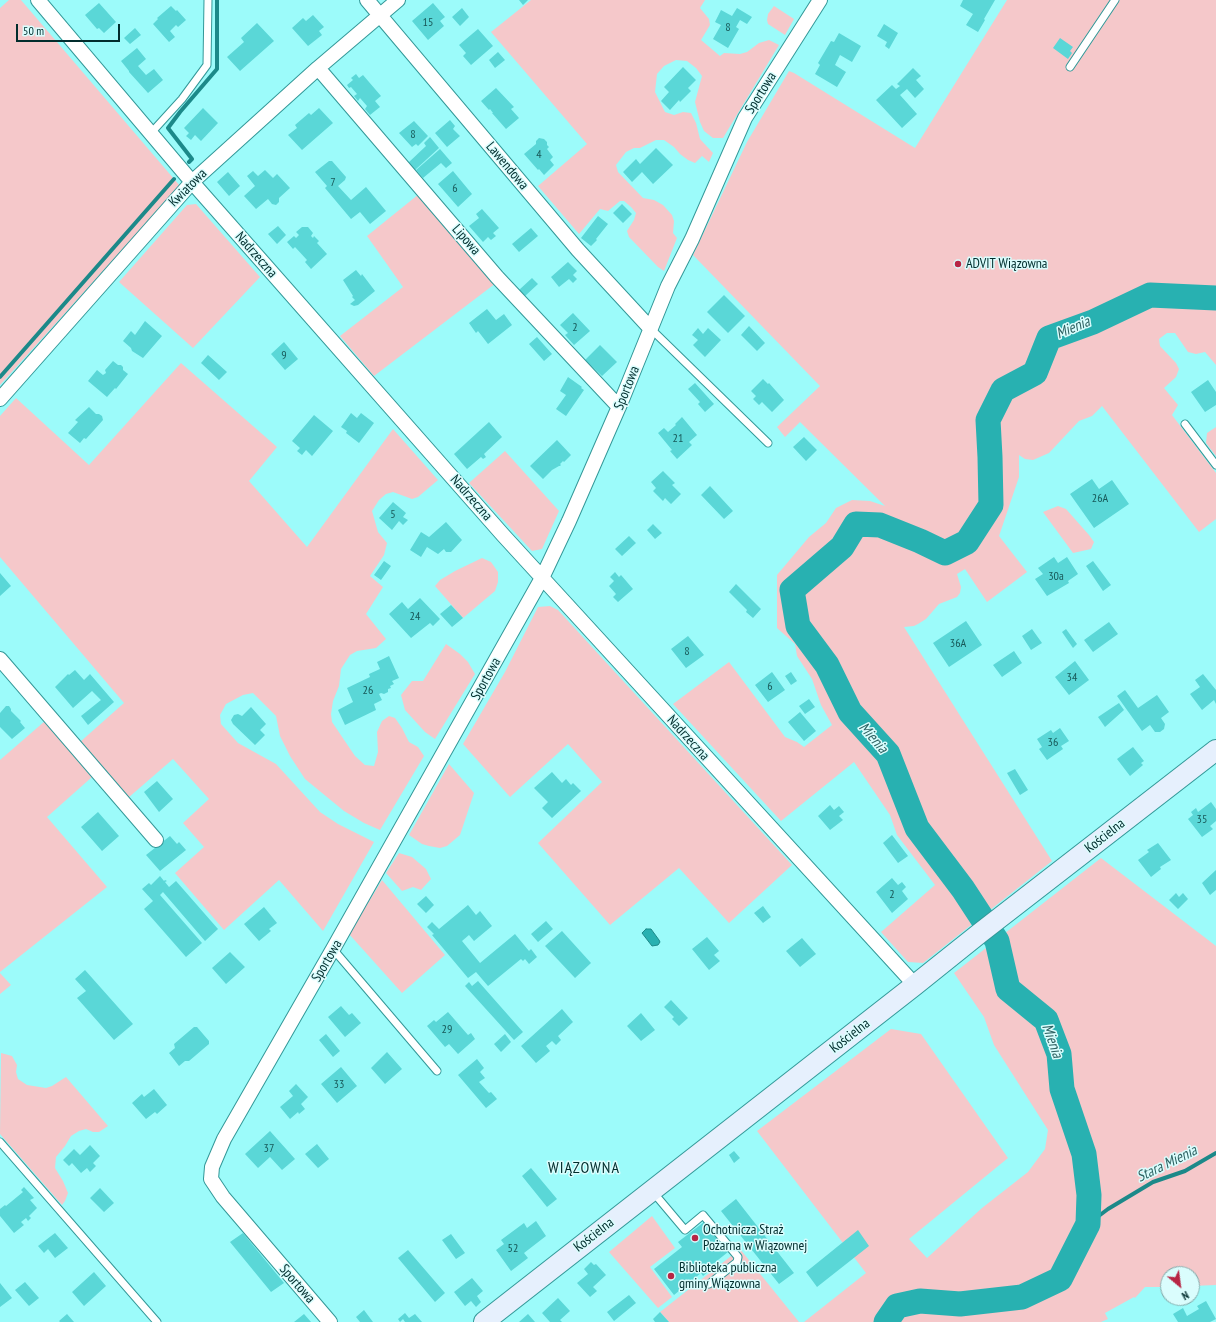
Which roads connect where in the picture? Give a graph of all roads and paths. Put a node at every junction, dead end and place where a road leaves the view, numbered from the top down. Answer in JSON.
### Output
{"nodes":[{"id":1,"x":38,"y":0,"type":"edge"},
{"id":2,"x":208,"y":0,"type":"edge"},
{"id":3,"x":367,"y":0,"type":"edge"},
{"id":4,"x":398,"y":0,"type":"edge"},
{"id":5,"x":820,"y":0,"type":"edge"},
{"id":6,"x":1115,"y":0,"type":"edge"},
{"id":7,"x":380,"y":15,"type":"junction"},
{"id":8,"x":1070,"y":67,"type":"dead end"},
{"id":9,"x":318,"y":68,"type":"junction"},
{"id":10,"x":151,"y":133,"type":"junction"},
{"id":11,"x":192,"y":182,"type":"junction"},
{"id":12,"x":650,"y":328,"type":"junction"},
{"id":13,"x":0,"y":399,"type":"edge"},
{"id":14,"x":619,"y":407,"type":"junction"},
{"id":15,"x":1185,"y":424,"type":"dead end"},
{"id":16,"x":768,"y":443,"type":"dead end"},
{"id":17,"x":1216,"y":465,"type":"edge"},
{"id":18,"x":542,"y":578,"type":"junction"},
{"id":19,"x":0,"y":659,"type":"edge"},
{"id":20,"x":1216,"y":750,"type":"edge"},
{"id":21,"x":156,"y":840,"type":"dead end"},
{"id":22,"x":334,"y":949,"type":"junction"},
{"id":23,"x":915,"y":986,"type":"junction"},
{"id":24,"x":437,"y":1071,"type":"dead end"},
{"id":25,"x":0,"y":1142,"type":"edge"},
{"id":26,"x":652,"y":1190,"type":"junction"},
{"id":27,"x":709,"y":1284,"type":"dead end"},
{"id":28,"x":157,"y":1322,"type":"edge"},
{"id":29,"x":330,"y":1322,"type":"edge"},
{"id":30,"x":484,"y":1322,"type":"edge"}],
"edges":[{"from":1,"to":10,"type":"street","name":"Nadrzeczna"},
{"from":2,"to":10,"type":"lane"},
{"from":3,"to":7,"type":"street","name":"Lawendowa"},
{"from":4,"to":7,"type":"street","name":"Kwiatowa"},
{"from":5,"to":12,"type":"street","name":"Sportowa"},
{"from":6,"to":8,"type":"lane"},
{"from":7,"to":9,"type":"street","name":"Kwiatowa"},
{"from":7,"to":12,"type":"street","name":"Lawendowa"},
{"from":9,"to":11,"type":"street","name":"Kwiatowa"},
{"from":9,"to":14,"type":"street","name":"Lipowa"},
{"from":10,"to":11,"type":"street","name":"Nadrzeczna"},
{"from":11,"to":13,"type":"street","name":"Kwiatowa"},
{"from":11,"to":18,"type":"street","name":"Nadrzeczna"},
{"from":12,"to":14,"type":"street","name":"Sportowa"},
{"from":12,"to":16,"type":"lane"},
{"from":14,"to":18,"type":"street","name":"Sportowa"},
{"from":15,"to":17,"type":"lane"},
{"from":18,"to":22,"type":"street","name":"Sportowa"},
{"from":18,"to":23,"type":"street","name":"Nadrzeczna"},
{"from":19,"to":21,"type":"street"},
{"from":20,"to":23,"type":"street","name":"Kościelna"},
{"from":22,"to":24,"type":"lane"},
{"from":22,"to":29,"type":"street","name":"Sportowa"},
{"from":23,"to":26,"type":"street","name":"Kościelna"},
{"from":25,"to":28,"type":"lane"},
{"from":26,"to":27,"type":"lane"},
{"from":26,"to":30,"type":"street","name":"Kościelna"}]}
